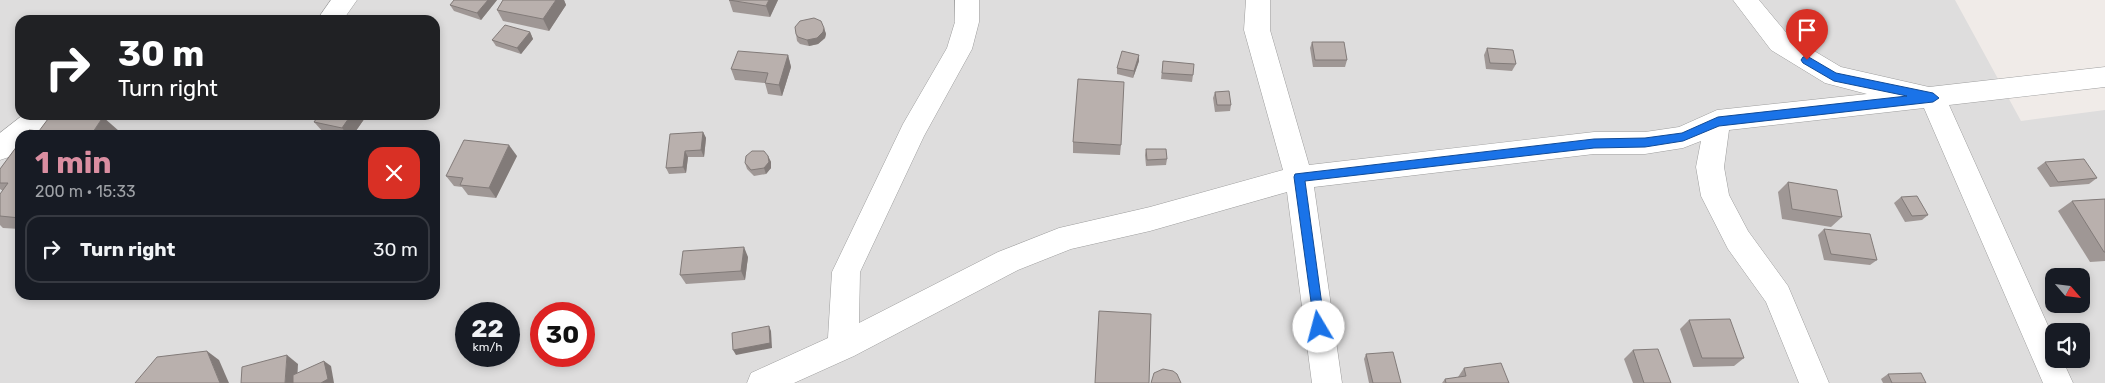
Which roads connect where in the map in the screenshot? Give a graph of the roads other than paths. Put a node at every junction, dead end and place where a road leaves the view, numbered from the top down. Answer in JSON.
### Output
{"nodes":[{"id":1,"x":345,"y":0,"type":"edge"},
{"id":2,"x":967,"y":0,"type":"edge"},
{"id":3,"x":1258,"y":0,"type":"edge"},
{"id":4,"x":1745,"y":0,"type":"edge"},
{"id":5,"x":333,"y":15,"type":"edge"},
{"id":6,"x":2105,"y":77,"type":"edge"},
{"id":7,"x":1933,"y":98,"type":"junction"},
{"id":8,"x":36,"y":120,"type":"edge"},
{"id":9,"x":1718,"y":121,"type":"junction"},
{"id":10,"x":22,"y":130,"type":"edge"},
{"id":11,"x":15,"y":136,"type":"edge"},
{"id":12,"x":0,"y":149,"type":"edge"},
{"id":13,"x":1299,"y":177,"type":"junction"},
{"id":14,"x":843,"y":346,"type":"junction"},
{"id":15,"x":762,"y":383,"type":"edge"},
{"id":16,"x":1327,"y":383,"type":"edge"},
{"id":17,"x":1814,"y":383,"type":"edge"},
{"id":18,"x":2058,"y":383,"type":"edge"}],
"edges":[{"from":1,"to":5,"type":"street"},
{"from":2,"to":14,"type":"street"},
{"from":3,"to":13,"type":"street"},
{"from":4,"to":7,"type":"street"},
{"from":6,"to":7,"type":"street"},
{"from":7,"to":9,"type":"street"},
{"from":7,"to":18,"type":"street"},
{"from":8,"to":10,"type":"street"},
{"from":9,"to":13,"type":"street"},
{"from":9,"to":17,"type":"street"},
{"from":11,"to":12,"type":"street"},
{"from":13,"to":14,"type":"street"},
{"from":13,"to":16,"type":"street"},
{"from":14,"to":15,"type":"street"}]}
